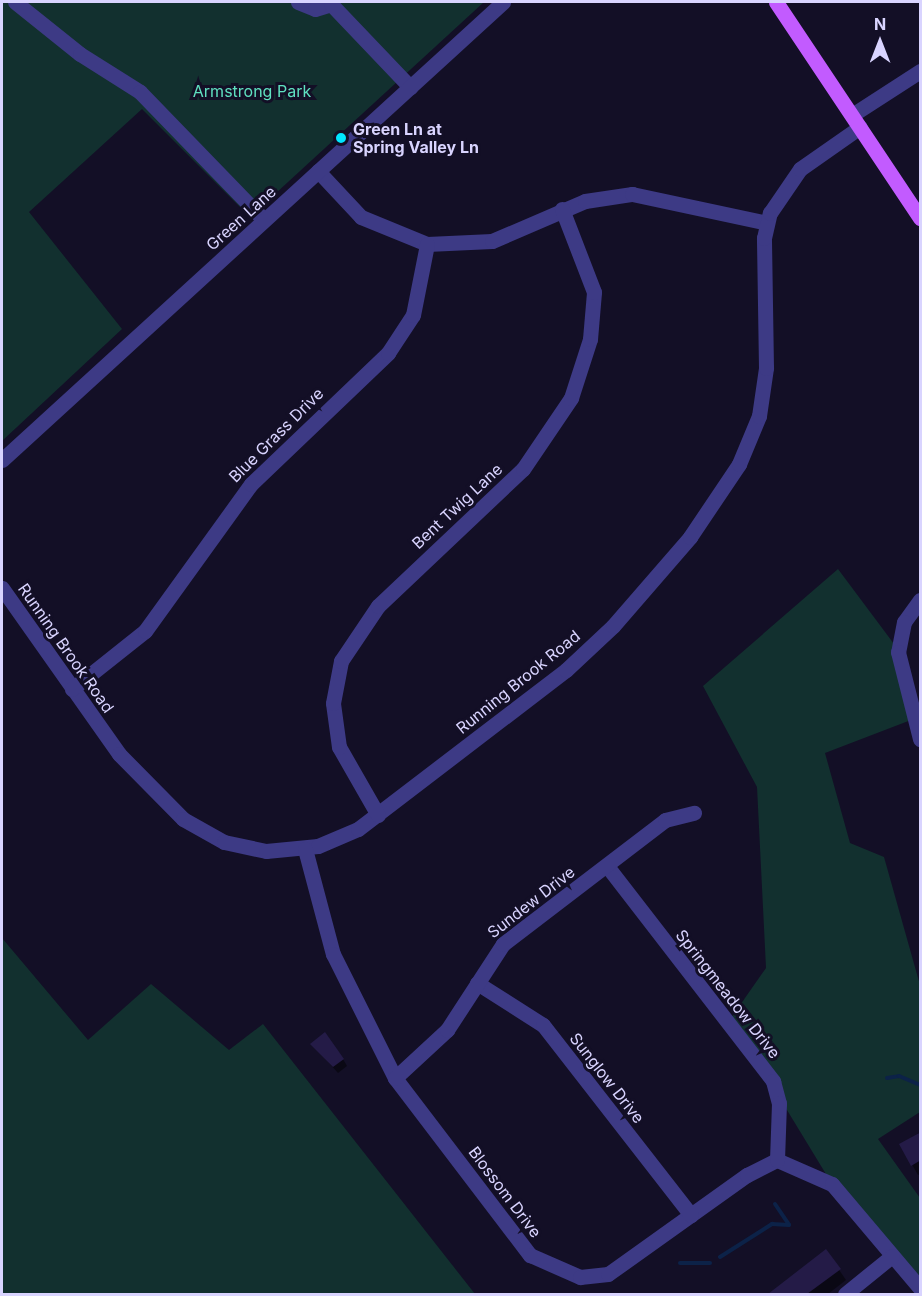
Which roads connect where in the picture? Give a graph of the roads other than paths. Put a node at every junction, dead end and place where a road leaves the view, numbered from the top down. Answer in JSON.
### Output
{"nodes":[{"id":1,"x":15,"y":2,"type":"edge"},
{"id":2,"x":298,"y":2,"type":"edge"},
{"id":3,"x":503,"y":2,"type":"edge"},
{"id":4,"x":776,"y":2,"type":"edge"},
{"id":5,"x":331,"y":3,"type":"edge"},
{"id":6,"x":921,"y":71,"type":"edge"},
{"id":7,"x":410,"y":87,"type":"junction"},
{"id":8,"x":856,"y":121,"type":"junction"},
{"id":9,"x":318,"y":171,"type":"junction"},
{"id":10,"x":562,"y":209,"type":"junction"},
{"id":11,"x":921,"y":218,"type":"edge"},
{"id":12,"x":264,"y":220,"type":"junction"},
{"id":13,"x":767,"y":223,"type":"junction"},
{"id":14,"x":427,"y":244,"type":"junction"},
{"id":15,"x":2,"y":460,"type":"edge"},
{"id":16,"x":2,"y":588,"type":"edge"},
{"id":17,"x":921,"y":600,"type":"edge"},
{"id":18,"x":72,"y":689,"type":"junction"},
{"id":19,"x":921,"y":739,"type":"edge"},
{"id":20,"x":694,"y":813,"type":"dead end"},
{"id":21,"x":378,"y":815,"type":"junction"},
{"id":22,"x":305,"y":849,"type":"junction"},
{"id":23,"x":607,"y":866,"type":"junction"},
{"id":24,"x":477,"y":983,"type":"junction"},
{"id":25,"x":395,"y":1078,"type":"junction"},
{"id":26,"x":777,"y":1160,"type":"junction"},
{"id":27,"x":690,"y":1215,"type":"junction"},
{"id":28,"x":892,"y":1256,"type":"junction"},
{"id":29,"x":921,"y":1288,"type":"edge"},
{"id":30,"x":845,"y":1294,"type":"edge"}],
"edges":[{"from":1,"to":12,"type":"street"},
{"from":2,"to":5,"type":"street"},
{"from":3,"to":7,"type":"street","name":"Green Lane"},
{"from":4,"to":8,"type":"main road"},
{"from":5,"to":7,"type":"street"},
{"from":6,"to":8,"type":"street","name":"Running Brook Road"},
{"from":7,"to":9,"type":"street","name":"Green Lane"},
{"from":8,"to":11,"type":"main road"},
{"from":8,"to":13,"type":"street","name":"Running Brook Road"},
{"from":9,"to":12,"type":"street","name":"Green Lane"},
{"from":9,"to":14,"type":"street"},
{"from":10,"to":13,"type":"street"},
{"from":10,"to":14,"type":"street"},
{"from":10,"to":21,"type":"street","name":"Bent Twig Lane"},
{"from":12,"to":15,"type":"street","name":"Green Lane"},
{"from":13,"to":21,"type":"street","name":"Running Brook Road"},
{"from":14,"to":18,"type":"street","name":"Blue Grass Drive"},
{"from":16,"to":18,"type":"street","name":"Running Brook Road"},
{"from":17,"to":19,"type":"street"},
{"from":18,"to":22,"type":"street","name":"Running Brook Road"},
{"from":20,"to":23,"type":"street","name":"Sundew Drive"},
{"from":21,"to":22,"type":"street","name":"Running Brook Road"},
{"from":22,"to":25,"type":"street","name":"Blossom Drive"},
{"from":23,"to":24,"type":"street","name":"Sundew Drive"},
{"from":23,"to":26,"type":"street","name":"Springmeadow Drive"},
{"from":24,"to":25,"type":"street","name":"Sundew Drive"},
{"from":24,"to":27,"type":"street","name":"Sunglow Drive"},
{"from":25,"to":27,"type":"street","name":"Blossom Drive"},
{"from":26,"to":27,"type":"street","name":"Blossom Drive"},
{"from":26,"to":28,"type":"street"},
{"from":28,"to":29,"type":"street"},
{"from":28,"to":30,"type":"street"}]}
